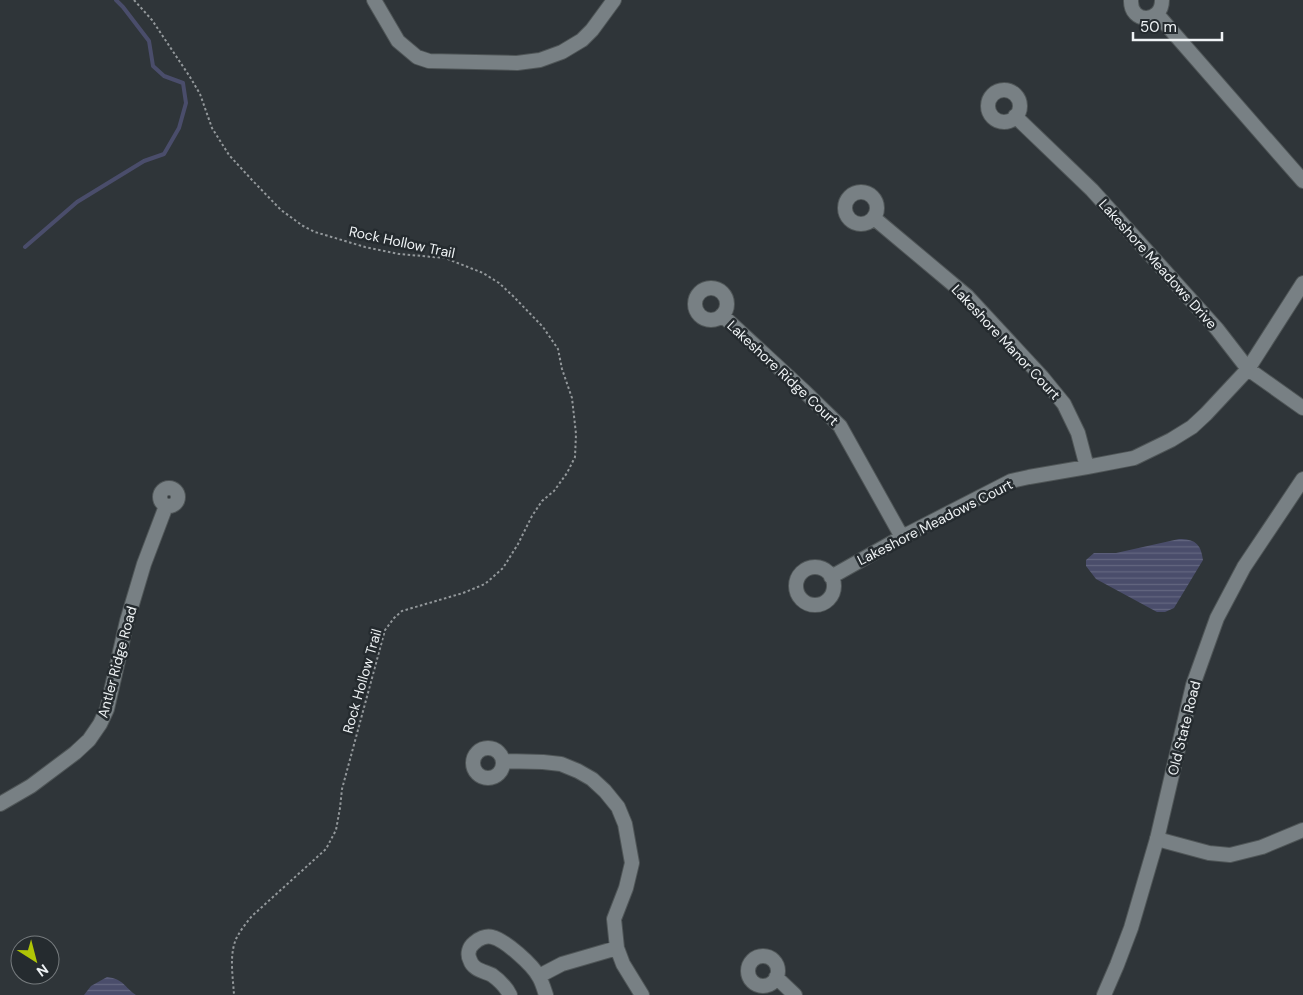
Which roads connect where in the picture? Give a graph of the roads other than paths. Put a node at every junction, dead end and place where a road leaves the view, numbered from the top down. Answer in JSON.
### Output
{"nodes":[{"id":1,"x":374,"y":0,"type":"edge"},
{"id":2,"x":614,"y":0,"type":"edge"},
{"id":3,"x":1131,"y":0,"type":"edge"},
{"id":4,"x":1162,"y":0,"type":"edge"},
{"id":5,"x":1157,"y":14,"type":"junction"},
{"id":6,"x":1015,"y":116,"type":"dead end"},
{"id":7,"x":1303,"y":182,"type":"edge"},
{"id":8,"x":874,"y":218,"type":"dead end"},
{"id":9,"x":1303,"y":283,"type":"edge"},
{"id":10,"x":722,"y":315,"type":"dead end"},
{"id":11,"x":1248,"y":369,"type":"junction"},
{"id":12,"x":1303,"y":408,"type":"edge"},
{"id":13,"x":1087,"y":467,"type":"junction"},
{"id":14,"x":1303,"y":479,"type":"edge"},
{"id":15,"x":166,"y":506,"type":"dead end"},
{"id":16,"x":902,"y":537,"type":"junction"},
{"id":17,"x":831,"y":577,"type":"dead end"},
{"id":18,"x":503,"y":762,"type":"dead end"},
{"id":19,"x":0,"y":804,"type":"edge"},
{"id":20,"x":1303,"y":830,"type":"edge"},
{"id":21,"x":1157,"y":839,"type":"junction"},
{"id":22,"x":617,"y":948,"type":"junction"},
{"id":23,"x":539,"y":976,"type":"junction"},
{"id":24,"x":776,"y":977,"type":"dead end"},
{"id":25,"x":510,"y":995,"type":"edge"},
{"id":26,"x":546,"y":995,"type":"edge"},
{"id":27,"x":642,"y":995,"type":"edge"},
{"id":28,"x":795,"y":995,"type":"edge"},
{"id":29,"x":1104,"y":995,"type":"edge"}],
"edges":[{"from":1,"to":2,"type":"street"},
{"from":3,"to":5,"type":"street"},
{"from":4,"to":5,"type":"street"},
{"from":5,"to":7,"type":"street"},
{"from":6,"to":11,"type":"street","name":"Lakeshore Meadows Drive"},
{"from":8,"to":13,"type":"street","name":"Lakeshore Manor Court"},
{"from":9,"to":11,"type":"street","name":"Lakeshore Meadows Court"},
{"from":10,"to":16,"type":"street","name":"Lakeshore Ridge Court"},
{"from":11,"to":12,"type":"street","name":"Lakeshore Meadows Drive"},
{"from":11,"to":13,"type":"street","name":"Lakeshore Meadows Court"},
{"from":13,"to":16,"type":"street","name":"Lakeshore Meadows Court"},
{"from":14,"to":21,"type":"street","name":"Old State Road"},
{"from":15,"to":19,"type":"street","name":"Antler Ridge Road"},
{"from":16,"to":17,"type":"street","name":"Lakeshore Meadows Court"},
{"from":18,"to":22,"type":"street"},
{"from":20,"to":21,"type":"street"},
{"from":21,"to":29,"type":"street","name":"Old State Road"},
{"from":22,"to":23,"type":"street"},
{"from":22,"to":27,"type":"street"},
{"from":23,"to":25,"type":"street"},
{"from":23,"to":26,"type":"street"},
{"from":24,"to":28,"type":"street"}]}
